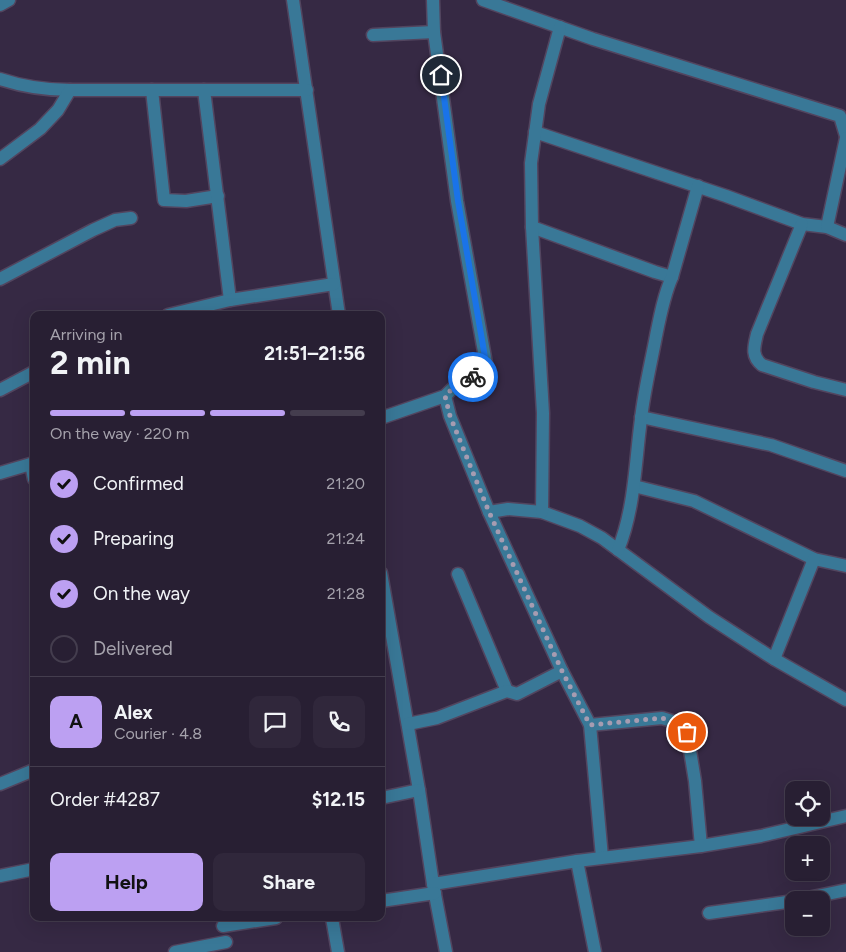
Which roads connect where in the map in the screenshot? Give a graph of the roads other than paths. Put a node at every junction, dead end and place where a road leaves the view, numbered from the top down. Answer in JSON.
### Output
{"nodes":[{"id":1,"x":9,"y":0,"type":"edge"},
{"id":2,"x":293,"y":0,"type":"edge"},
{"id":3,"x":433,"y":0,"type":"edge"},
{"id":4,"x":482,"y":0,"type":"edge"},
{"id":5,"x":0,"y":5,"type":"edge"},
{"id":6,"x":560,"y":28,"type":"junction"},
{"id":7,"x":434,"y":32,"type":"junction"},
{"id":8,"x":373,"y":35,"type":"dead end"},
{"id":9,"x":0,"y":80,"type":"edge"},
{"id":10,"x":70,"y":90,"type":"junction"},
{"id":11,"x":152,"y":90,"type":"junction"},
{"id":12,"x":204,"y":90,"type":"junction"},
{"id":13,"x":307,"y":90,"type":"junction"},
{"id":14,"x":535,"y":132,"type":"junction"},
{"id":15,"x":846,"y":137,"type":"edge"},
{"id":16,"x":0,"y":160,"type":"edge"},
{"id":17,"x":698,"y":186,"type":"junction"},
{"id":18,"x":218,"y":196,"type":"junction"},
{"id":19,"x":131,"y":218,"type":"dead end"},
{"id":20,"x":802,"y":224,"type":"junction"},
{"id":21,"x":532,"y":227,"type":"junction"},
{"id":22,"x":827,"y":227,"type":"junction"},
{"id":23,"x":846,"y":234,"type":"edge"},
{"id":24,"x":672,"y":277,"type":"junction"},
{"id":25,"x":0,"y":279,"type":"edge"},
{"id":26,"x":334,"y":284,"type":"junction"},
{"id":27,"x":230,"y":300,"type":"junction"},
{"id":28,"x":185,"y":311,"type":"edge"},
{"id":29,"x":339,"y":311,"type":"edge"},
{"id":30,"x":30,"y":374,"type":"edge"},
{"id":31,"x":0,"y":390,"type":"edge"},
{"id":32,"x":846,"y":390,"type":"edge"},
{"id":33,"x":445,"y":396,"type":"junction"},
{"id":34,"x":385,"y":417,"type":"edge"},
{"id":35,"x":641,"y":417,"type":"junction"},
{"id":36,"x":30,"y":465,"type":"edge"},
{"id":37,"x":846,"y":472,"type":"edge"},
{"id":38,"x":0,"y":473,"type":"edge"},
{"id":39,"x":634,"y":486,"type":"junction"},
{"id":40,"x":489,"y":512,"type":"junction"},
{"id":41,"x":542,"y":512,"type":"junction"},
{"id":42,"x":618,"y":550,"type":"junction"},
{"id":43,"x":814,"y":559,"type":"junction"},
{"id":44,"x":846,"y":566,"type":"edge"},
{"id":45,"x":458,"y":574,"type":"dead end"},
{"id":46,"x":385,"y":618,"type":"edge"},
{"id":47,"x":386,"y":631,"type":"edge"},
{"id":48,"x":774,"y":659,"type":"junction"},
{"id":49,"x":562,"y":671,"type":"junction"},
{"id":50,"x":507,"y":691,"type":"junction"},
{"id":51,"x":846,"y":700,"type":"edge"},
{"id":52,"x":408,"y":724,"type":"junction"},
{"id":53,"x":590,"y":725,"type":"junction"},
{"id":54,"x":30,"y":772,"type":"edge"},
{"id":55,"x":0,"y":784,"type":"edge"},
{"id":56,"x":419,"y":790,"type":"junction"},
{"id":57,"x":385,"y":797,"type":"edge"},
{"id":58,"x":846,"y":816,"type":"edge"},
{"id":59,"x":701,"y":846,"type":"junction"},
{"id":60,"x":602,"y":857,"type":"junction"},
{"id":61,"x":576,"y":861,"type":"junction"},
{"id":62,"x":30,"y":870,"type":"edge"},
{"id":63,"x":0,"y":876,"type":"edge"},
{"id":64,"x":434,"y":889,"type":"junction"},
{"id":65,"x":846,"y":890,"type":"edge"},
{"id":66,"x":830,"y":893,"type":"edge"},
{"id":67,"x":385,"y":901,"type":"edge"},
{"id":68,"x":785,"y":902,"type":"edge"},
{"id":69,"x":710,"y":914,"type":"dead end"},
{"id":70,"x":236,"y":921,"type":"edge"},
{"id":71,"x":333,"y":921,"type":"edge"},
{"id":72,"x":222,"y":922,"type":"edge"},
{"id":73,"x":227,"y":947,"type":"edge"},
{"id":74,"x":175,"y":952,"type":"edge"},
{"id":75,"x":338,"y":952,"type":"edge"},
{"id":76,"x":446,"y":952,"type":"edge"},
{"id":77,"x":595,"y":952,"type":"edge"}],
"edges":[{"from":1,"to":5,"type":"street"},
{"from":2,"to":13,"type":"street"},
{"from":3,"to":7,"type":"street"},
{"from":4,"to":6,"type":"street"},
{"from":6,"to":14,"type":"street"},
{"from":6,"to":15,"type":"street"},
{"from":7,"to":8,"type":"street"},
{"from":7,"to":33,"type":"street"},
{"from":9,"to":10,"type":"street"},
{"from":10,"to":11,"type":"street"},
{"from":10,"to":16,"type":"street"},
{"from":11,"to":12,"type":"street"},
{"from":11,"to":18,"type":"street"},
{"from":12,"to":13,"type":"street"},
{"from":12,"to":18,"type":"street"},
{"from":13,"to":26,"type":"street"},
{"from":14,"to":17,"type":"street"},
{"from":14,"to":21,"type":"street"},
{"from":15,"to":22,"type":"street"},
{"from":17,"to":20,"type":"street"},
{"from":17,"to":24,"type":"street"},
{"from":18,"to":27,"type":"street"},
{"from":19,"to":25,"type":"street"},
{"from":20,"to":22,"type":"street"},
{"from":20,"to":32,"type":"street"},
{"from":21,"to":24,"type":"street"},
{"from":21,"to":41,"type":"street"},
{"from":22,"to":23,"type":"street"},
{"from":24,"to":35,"type":"street"},
{"from":26,"to":27,"type":"street"},
{"from":26,"to":29,"type":"street"},
{"from":27,"to":28,"type":"street"},
{"from":30,"to":31,"type":"street"},
{"from":33,"to":34,"type":"street"},
{"from":33,"to":40,"type":"street"},
{"from":35,"to":37,"type":"street"},
{"from":35,"to":39,"type":"street"},
{"from":36,"to":38,"type":"street"},
{"from":39,"to":42,"type":"street"},
{"from":39,"to":43,"type":"street"},
{"from":40,"to":41,"type":"street"},
{"from":40,"to":49,"type":"street"},
{"from":41,"to":42,"type":"street"},
{"from":42,"to":48,"type":"street"},
{"from":43,"to":44,"type":"street"},
{"from":43,"to":48,"type":"street"},
{"from":45,"to":50,"type":"street"},
{"from":46,"to":47,"type":"street"},
{"from":47,"to":52,"type":"street"},
{"from":48,"to":51,"type":"street"},
{"from":49,"to":50,"type":"street"},
{"from":49,"to":53,"type":"street"},
{"from":50,"to":52,"type":"street"},
{"from":52,"to":56,"type":"street"},
{"from":53,"to":59,"type":"street"},
{"from":53,"to":60,"type":"street"},
{"from":54,"to":55,"type":"street"},
{"from":56,"to":57,"type":"street"},
{"from":56,"to":64,"type":"street"},
{"from":58,"to":59,"type":"street"},
{"from":59,"to":60,"type":"street"},
{"from":60,"to":61,"type":"street"},
{"from":61,"to":64,"type":"street"},
{"from":61,"to":77,"type":"street"},
{"from":62,"to":63,"type":"street"},
{"from":64,"to":67,"type":"street"},
{"from":64,"to":76,"type":"street"},
{"from":65,"to":66,"type":"street"},
{"from":68,"to":69,"type":"street"},
{"from":70,"to":72,"type":"street"},
{"from":71,"to":75,"type":"street"},
{"from":72,"to":73,"type":"street"},
{"from":73,"to":74,"type":"street"}]}
